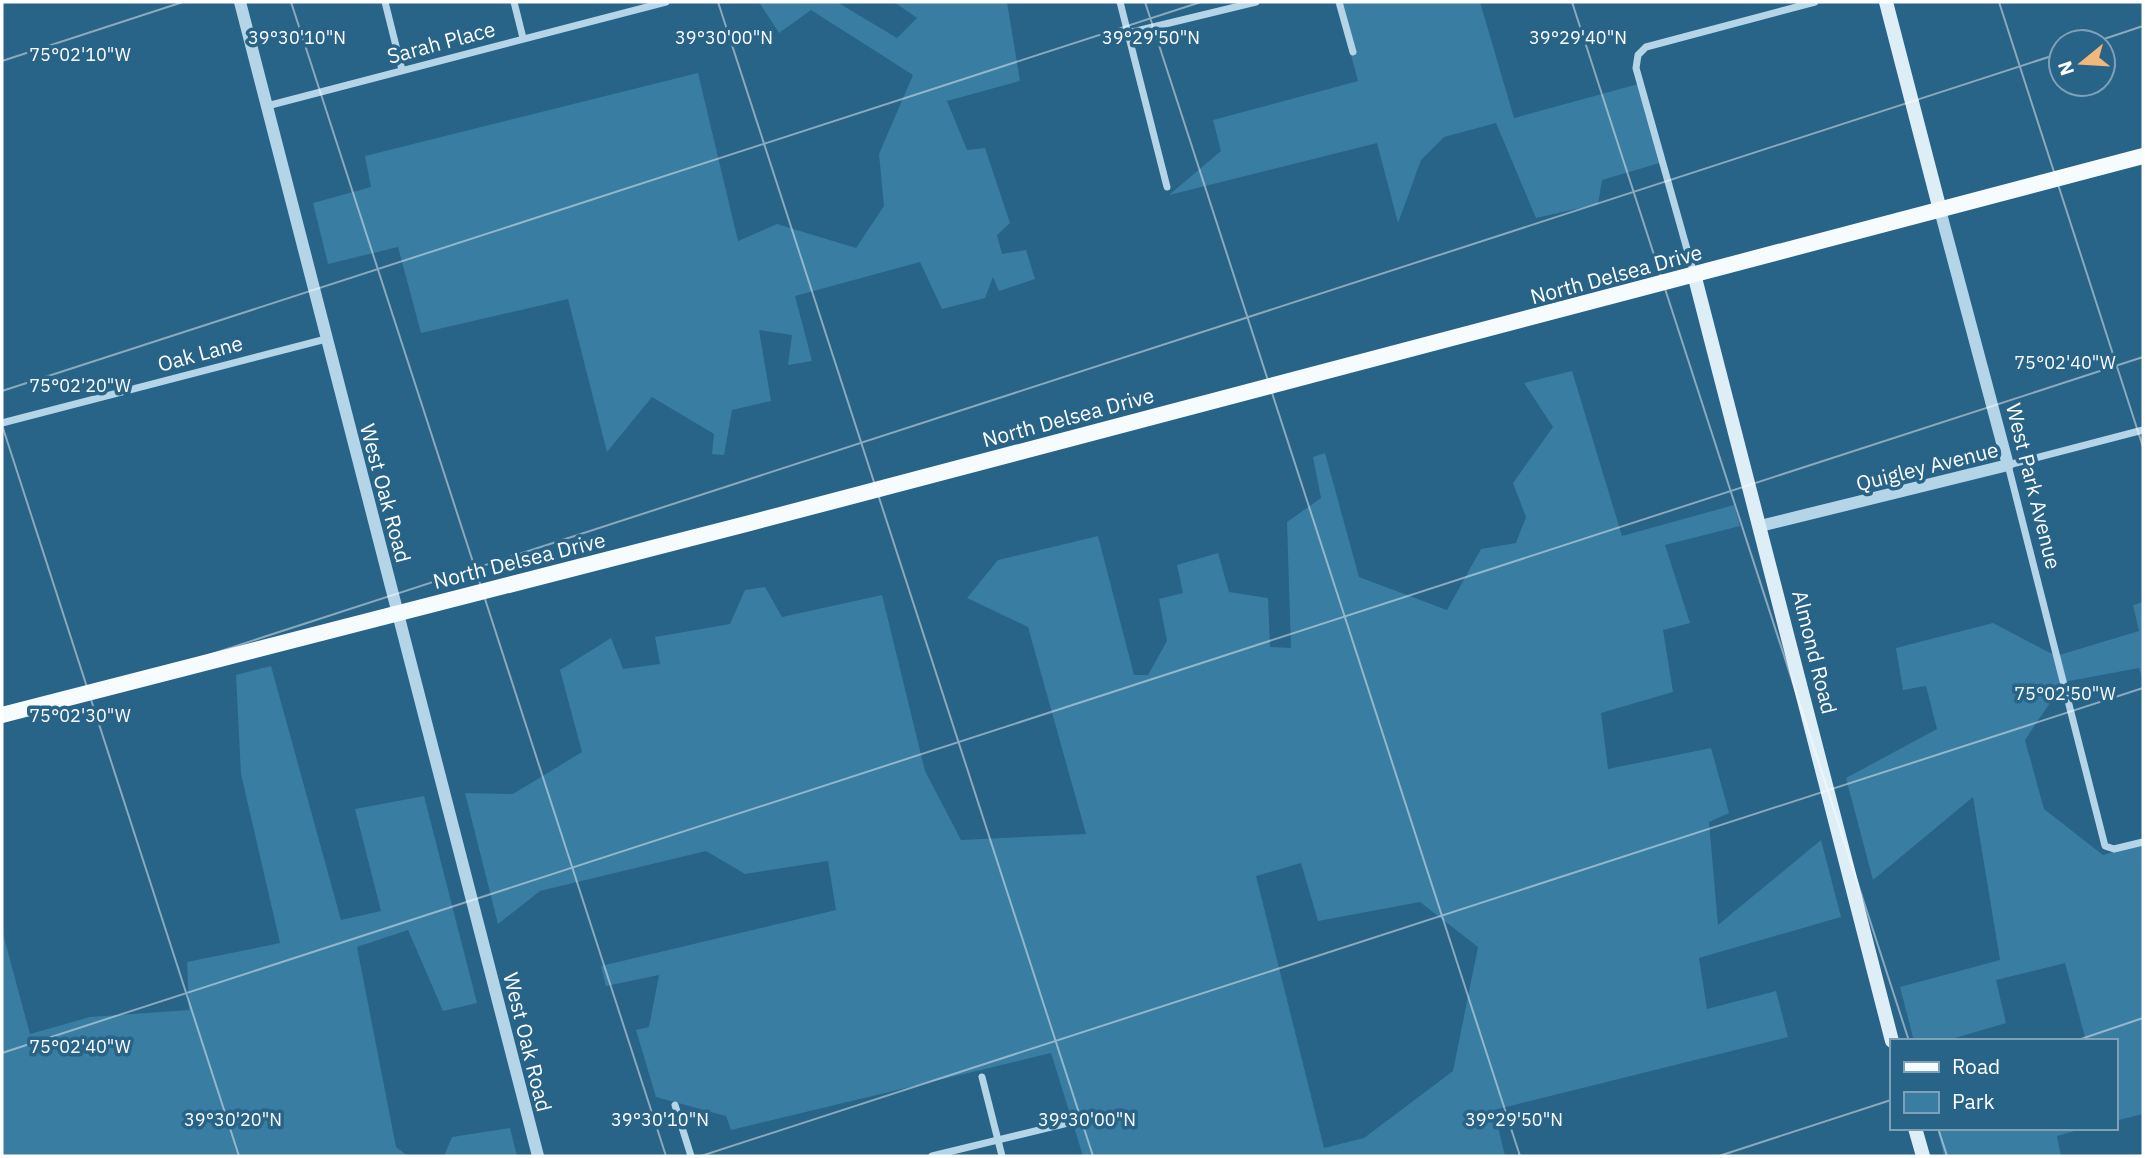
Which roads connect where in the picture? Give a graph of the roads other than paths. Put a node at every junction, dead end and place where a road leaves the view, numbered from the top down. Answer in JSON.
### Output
{"nodes":[{"id":1,"x":240,"y":2,"type":"edge"},
{"id":2,"x":385,"y":2,"type":"edge"},
{"id":3,"x":514,"y":2,"type":"edge"},
{"id":4,"x":666,"y":2,"type":"edge"},
{"id":5,"x":1120,"y":2,"type":"edge"},
{"id":6,"x":1256,"y":2,"type":"edge"},
{"id":7,"x":1339,"y":2,"type":"edge"},
{"id":8,"x":1815,"y":2,"type":"edge"},
{"id":9,"x":1886,"y":2,"type":"edge"},
{"id":10,"x":1128,"y":33,"type":"junction"},
{"id":11,"x":523,"y":38,"type":"junction"},
{"id":12,"x":1353,"y":52,"type":"dead end"},
{"id":13,"x":402,"y":70,"type":"junction"},
{"id":14,"x":267,"y":106,"type":"junction"},
{"id":15,"x":2143,"y":156,"type":"edge"},
{"id":16,"x":1167,"y":187,"type":"dead end"},
{"id":17,"x":1940,"y":210,"type":"junction"},
{"id":18,"x":1695,"y":274,"type":"junction"},
{"id":19,"x":326,"y":339,"type":"junction"},
{"id":20,"x":2,"y":423,"type":"edge"},
{"id":21,"x":2143,"y":430,"type":"edge"},
{"id":22,"x":2008,"y":466,"type":"junction"},
{"id":23,"x":1760,"y":526,"type":"junction"},
{"id":24,"x":397,"y":612,"type":"junction"},
{"id":25,"x":2,"y":715,"type":"edge"},
{"id":26,"x":2143,"y":842,"type":"edge"},
{"id":27,"x":1891,"y":1039,"type":"edge"},
{"id":28,"x":982,"y":1077,"type":"dead end"},
{"id":29,"x":675,"y":1105,"type":"dead end"},
{"id":30,"x":1072,"y":1122,"type":"dead end"},
{"id":31,"x":1916,"y":1130,"type":"edge"},
{"id":32,"x":998,"y":1139,"type":"junction"},
{"id":33,"x":537,"y":1156,"type":"edge"},
{"id":34,"x":691,"y":1156,"type":"edge"},
{"id":35,"x":932,"y":1156,"type":"edge"},
{"id":36,"x":1002,"y":1156,"type":"edge"},
{"id":37,"x":1923,"y":1156,"type":"edge"}],
"edges":[{"from":1,"to":14,"type":"street","name":"West Oak Road"},
{"from":2,"to":13,"type":"street"},
{"from":3,"to":11,"type":"street"},
{"from":4,"to":11,"type":"street","name":"Sarah Place"},
{"from":5,"to":10,"type":"street"},
{"from":6,"to":10,"type":"street"},
{"from":7,"to":12,"type":"street"},
{"from":8,"to":18,"type":"street"},
{"from":9,"to":17,"type":"main road","name":"West Park Avenue"},
{"from":10,"to":16,"type":"street"},
{"from":11,"to":13,"type":"street","name":"Sarah Place"},
{"from":13,"to":14,"type":"street","name":"Sarah Place"},
{"from":14,"to":19,"type":"street","name":"West Oak Road"},
{"from":15,"to":17,"type":"main road","name":"North Delsea Drive"},
{"from":17,"to":18,"type":"main road","name":"North Delsea Drive"},
{"from":17,"to":22,"type":"street","name":"West Park Avenue"},
{"from":18,"to":23,"type":"main road","name":"Almond Road"},
{"from":18,"to":24,"type":"main road","name":"North Delsea Drive"},
{"from":19,"to":20,"type":"street","name":"Oak Lane"},
{"from":19,"to":24,"type":"street","name":"West Oak Road"},
{"from":21,"to":22,"type":"street","name":"Quigley Avenue"},
{"from":22,"to":23,"type":"street","name":"Quigley Avenue"},
{"from":22,"to":26,"type":"street","name":"West Park Avenue"},
{"from":23,"to":27,"type":"main road","name":"Almond Road"},
{"from":24,"to":25,"type":"main road","name":"North Delsea Drive"},
{"from":24,"to":33,"type":"street","name":"West Oak Road"},
{"from":28,"to":32,"type":"street"},
{"from":29,"to":34,"type":"street"},
{"from":30,"to":32,"type":"street"},
{"from":31,"to":37,"type":"main road"},
{"from":32,"to":35,"type":"street"},
{"from":32,"to":36,"type":"street"}]}
